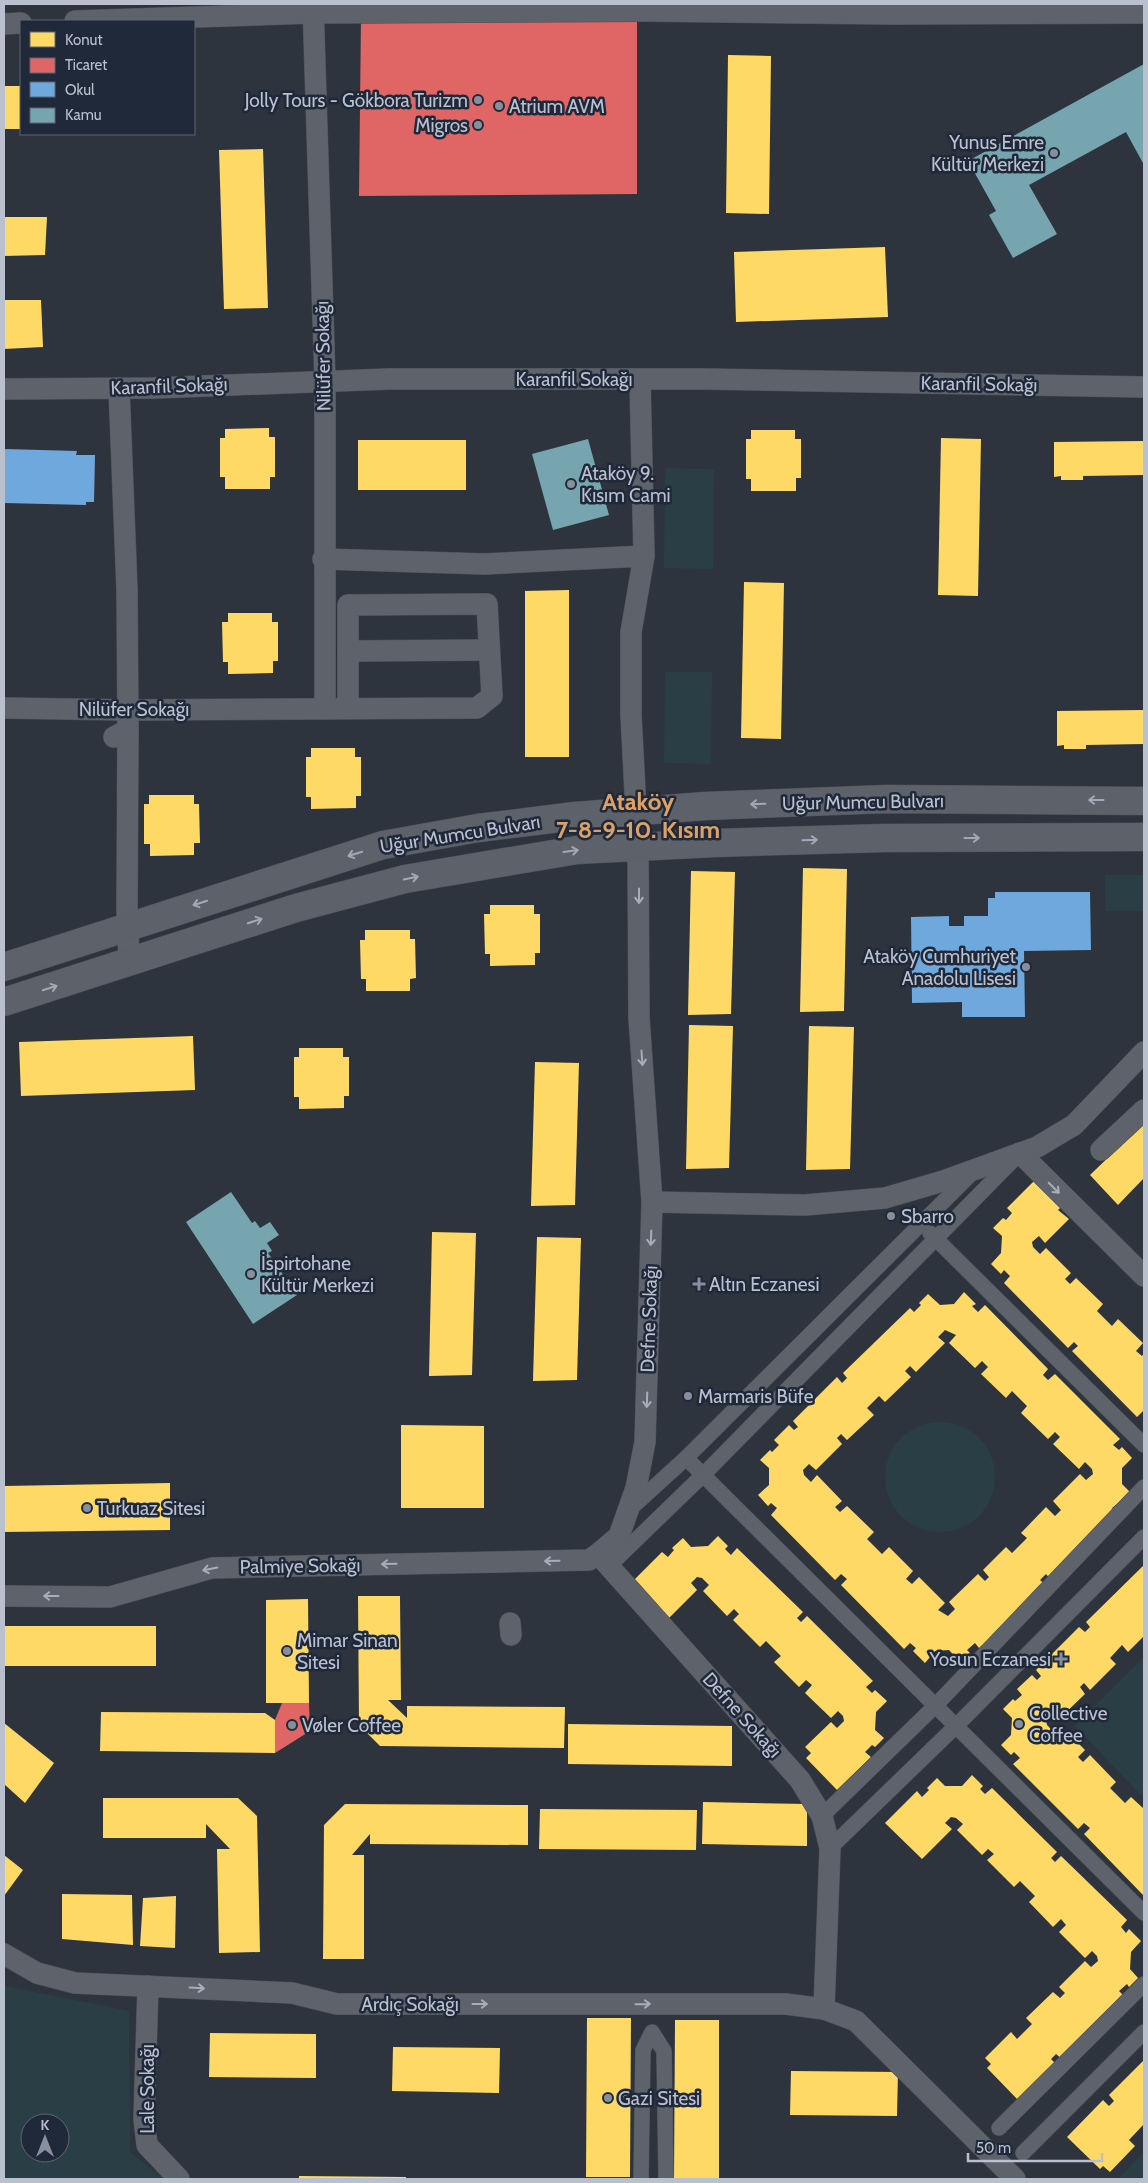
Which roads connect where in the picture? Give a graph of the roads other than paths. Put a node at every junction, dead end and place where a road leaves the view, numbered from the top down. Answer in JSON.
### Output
{"nodes":[{"id":1,"x":313,"y":8,"type":"edge"},
{"id":2,"x":1144,"y":12,"type":"edge"},
{"id":3,"x":93,"y":20,"type":"edge"},
{"id":4,"x":20,"y":23,"type":"edge"},
{"id":5,"x":4,"y":24,"type":"edge"},
{"id":6,"x":640,"y":379,"type":"junction"},
{"id":7,"x":325,"y":381,"type":"junction"},
{"id":8,"x":1144,"y":386,"type":"edge"},
{"id":9,"x":118,"y":388,"type":"junction"},
{"id":10,"x":4,"y":389,"type":"edge"},
{"id":11,"x":644,"y":556,"type":"junction"},
{"id":12,"x":323,"y":559,"type":"junction"},
{"id":13,"x":489,"y":650,"type":"junction"},
{"id":14,"x":348,"y":651,"type":"junction"},
{"id":15,"x":4,"y":708,"type":"edge"},
{"id":16,"x":324,"y":708,"type":"junction"},
{"id":17,"x":348,"y":708,"type":"junction"},
{"id":18,"x":123,"y":726,"type":"junction"},
{"id":19,"x":1144,"y":800,"type":"edge"},
{"id":20,"x":636,"y":811,"type":"junction"},
{"id":21,"x":1144,"y":837,"type":"edge"},
{"id":22,"x":638,"y":847,"type":"junction"},
{"id":23,"x":128,"y":926,"type":"junction"},
{"id":24,"x":129,"y":962,"type":"junction"},
{"id":25,"x":4,"y":967,"type":"edge"},
{"id":26,"x":4,"y":1002,"type":"edge"},
{"id":27,"x":1144,"y":1052,"type":"edge"},
{"id":28,"x":1144,"y":1110,"type":"edge"},
{"id":29,"x":1101,"y":1150,"type":"dead end"},
{"id":30,"x":1020,"y":1153,"type":"junction"},
{"id":31,"x":977,"y":1168,"type":"junction"},
{"id":32,"x":652,"y":1202,"type":"junction"},
{"id":33,"x":922,"y":1225,"type":"junction"},
{"id":34,"x":936,"y":1239,"type":"junction"},
{"id":35,"x":1144,"y":1276,"type":"edge"},
{"id":36,"x":1144,"y":1445,"type":"edge"},
{"id":37,"x":686,"y":1458,"type":"junction"},
{"id":38,"x":703,"y":1475,"type":"junction"},
{"id":39,"x":1144,"y":1487,"type":"edge"},
{"id":40,"x":628,"y":1511,"type":"junction"},
{"id":41,"x":1144,"y":1537,"type":"edge"},
{"id":42,"x":603,"y":1560,"type":"junction"},
{"id":43,"x":4,"y":1596,"type":"edge"},
{"id":44,"x":934,"y":1707,"type":"junction"},
{"id":45,"x":956,"y":1726,"type":"junction"},
{"id":46,"x":822,"y":1816,"type":"junction"},
{"id":47,"x":830,"y":1848,"type":"junction"},
{"id":48,"x":1144,"y":1912,"type":"edge"},
{"id":49,"x":4,"y":1954,"type":"edge"},
{"id":50,"x":1144,"y":1984,"type":"edge"},
{"id":51,"x":148,"y":1986,"type":"junction"},
{"id":52,"x":824,"y":2009,"type":"junction"},
{"id":53,"x":1144,"y":2032,"type":"edge"},
{"id":54,"x":999,"y":2128,"type":"dead end"},
{"id":55,"x":1023,"y":2153,"type":"dead end"},
{"id":56,"x":179,"y":2179,"type":"edge"},
{"id":57,"x":641,"y":2179,"type":"edge"},
{"id":58,"x":666,"y":2179,"type":"edge"},
{"id":59,"x":1015,"y":2179,"type":"edge"}],
"edges":[{"from":1,"to":2,"type":"street"},
{"from":1,"to":3,"type":"street"},
{"from":1,"to":7,"type":"street","name":"Nilüfer Sokağı"},
{"from":4,"to":5,"type":"street"},
{"from":6,"to":7,"type":"street","name":"Karanfil Sokağı"},
{"from":6,"to":8,"type":"street","name":"Karanfil Sokağı"},
{"from":6,"to":11,"type":"street"},
{"from":7,"to":9,"type":"street","name":"Karanfil Sokağı"},
{"from":7,"to":12,"type":"street","name":"Nilüfer Sokağı"},
{"from":9,"to":10,"type":"street","name":"Karanfil Sokağı"},
{"from":9,"to":18,"type":"street"},
{"from":11,"to":12,"type":"street"},
{"from":11,"to":20,"type":"street"},
{"from":12,"to":16,"type":"street","name":"Nilüfer Sokağı"},
{"from":13,"to":14,"type":"street"},
{"from":13,"to":14,"type":"street"},
{"from":13,"to":17,"type":"street","name":"Nilüfer Sokağı"},
{"from":14,"to":17,"type":"street"},
{"from":15,"to":18,"type":"street","name":"Nilüfer Sokağı"},
{"from":16,"to":17,"type":"street","name":"Nilüfer Sokağı"},
{"from":16,"to":18,"type":"street","name":"Nilüfer Sokağı"},
{"from":18,"to":23,"type":"street"},
{"from":19,"to":20,"type":"main road","name":"Uğur Mumcu Bulvarı","one_way":true},
{"from":20,"to":22,"type":"main road"},
{"from":20,"to":23,"type":"main road","name":"Uğur Mumcu Bulvarı","one_way":true},
{"from":22,"to":21,"type":"main road","name":"Uğur Mumcu Bulvarı","one_way":true},
{"from":24,"to":22,"type":"main road","name":"Uğur Mumcu Bulvarı","one_way":true},
{"from":22,"to":32,"type":"street","name":"Defne Sokağı","one_way":true},
{"from":23,"to":24,"type":"street"},
{"from":23,"to":25,"type":"main road","name":"Uğur Mumcu Bulvarı"},
{"from":26,"to":24,"type":"main road","name":"Uğur Mumcu Bulvarı","one_way":true},
{"from":27,"to":30,"type":"street"},
{"from":28,"to":29,"type":"street"},
{"from":30,"to":31,"type":"street"},
{"from":30,"to":34,"type":"street"},
{"from":30,"to":35,"type":"street","one_way":true},
{"from":31,"to":32,"type":"street"},
{"from":31,"to":33,"type":"street"},
{"from":32,"to":40,"type":"street","name":"Defne Sokağı","one_way":true},
{"from":33,"to":34,"type":"street"},
{"from":33,"to":37,"type":"street"},
{"from":34,"to":36,"type":"street"},
{"from":34,"to":38,"type":"street"},
{"from":37,"to":38,"type":"street"},
{"from":37,"to":40,"type":"street"},
{"from":38,"to":42,"type":"street"},
{"from":38,"to":44,"type":"street"},
{"from":39,"to":44,"type":"street"},
{"from":40,"to":42,"type":"street","name":"Defne Sokağı"},
{"from":41,"to":45,"type":"street"},
{"from":42,"to":43,"type":"street","name":"Palmiye Sokağı","one_way":true},
{"from":42,"to":46,"type":"street","name":"Defne Sokağı"},
{"from":44,"to":45,"type":"street"},
{"from":44,"to":46,"type":"street"},
{"from":45,"to":47,"type":"street"},
{"from":45,"to":48,"type":"street"},
{"from":46,"to":47,"type":"street","name":"Defne Sokağı"},
{"from":47,"to":52,"type":"street","name":"Defne Sokağı"},
{"from":49,"to":51,"type":"street","name":"Ardıç Sokağı"},
{"from":50,"to":54,"type":"street"},
{"from":51,"to":52,"type":"street","name":"Ardıç Sokağı","one_way":true},
{"from":51,"to":56,"type":"street","name":"Lale Sokağı"},
{"from":52,"to":59,"type":"street"},
{"from":53,"to":55,"type":"street"},
{"from":57,"to":58,"type":"street"}]}
